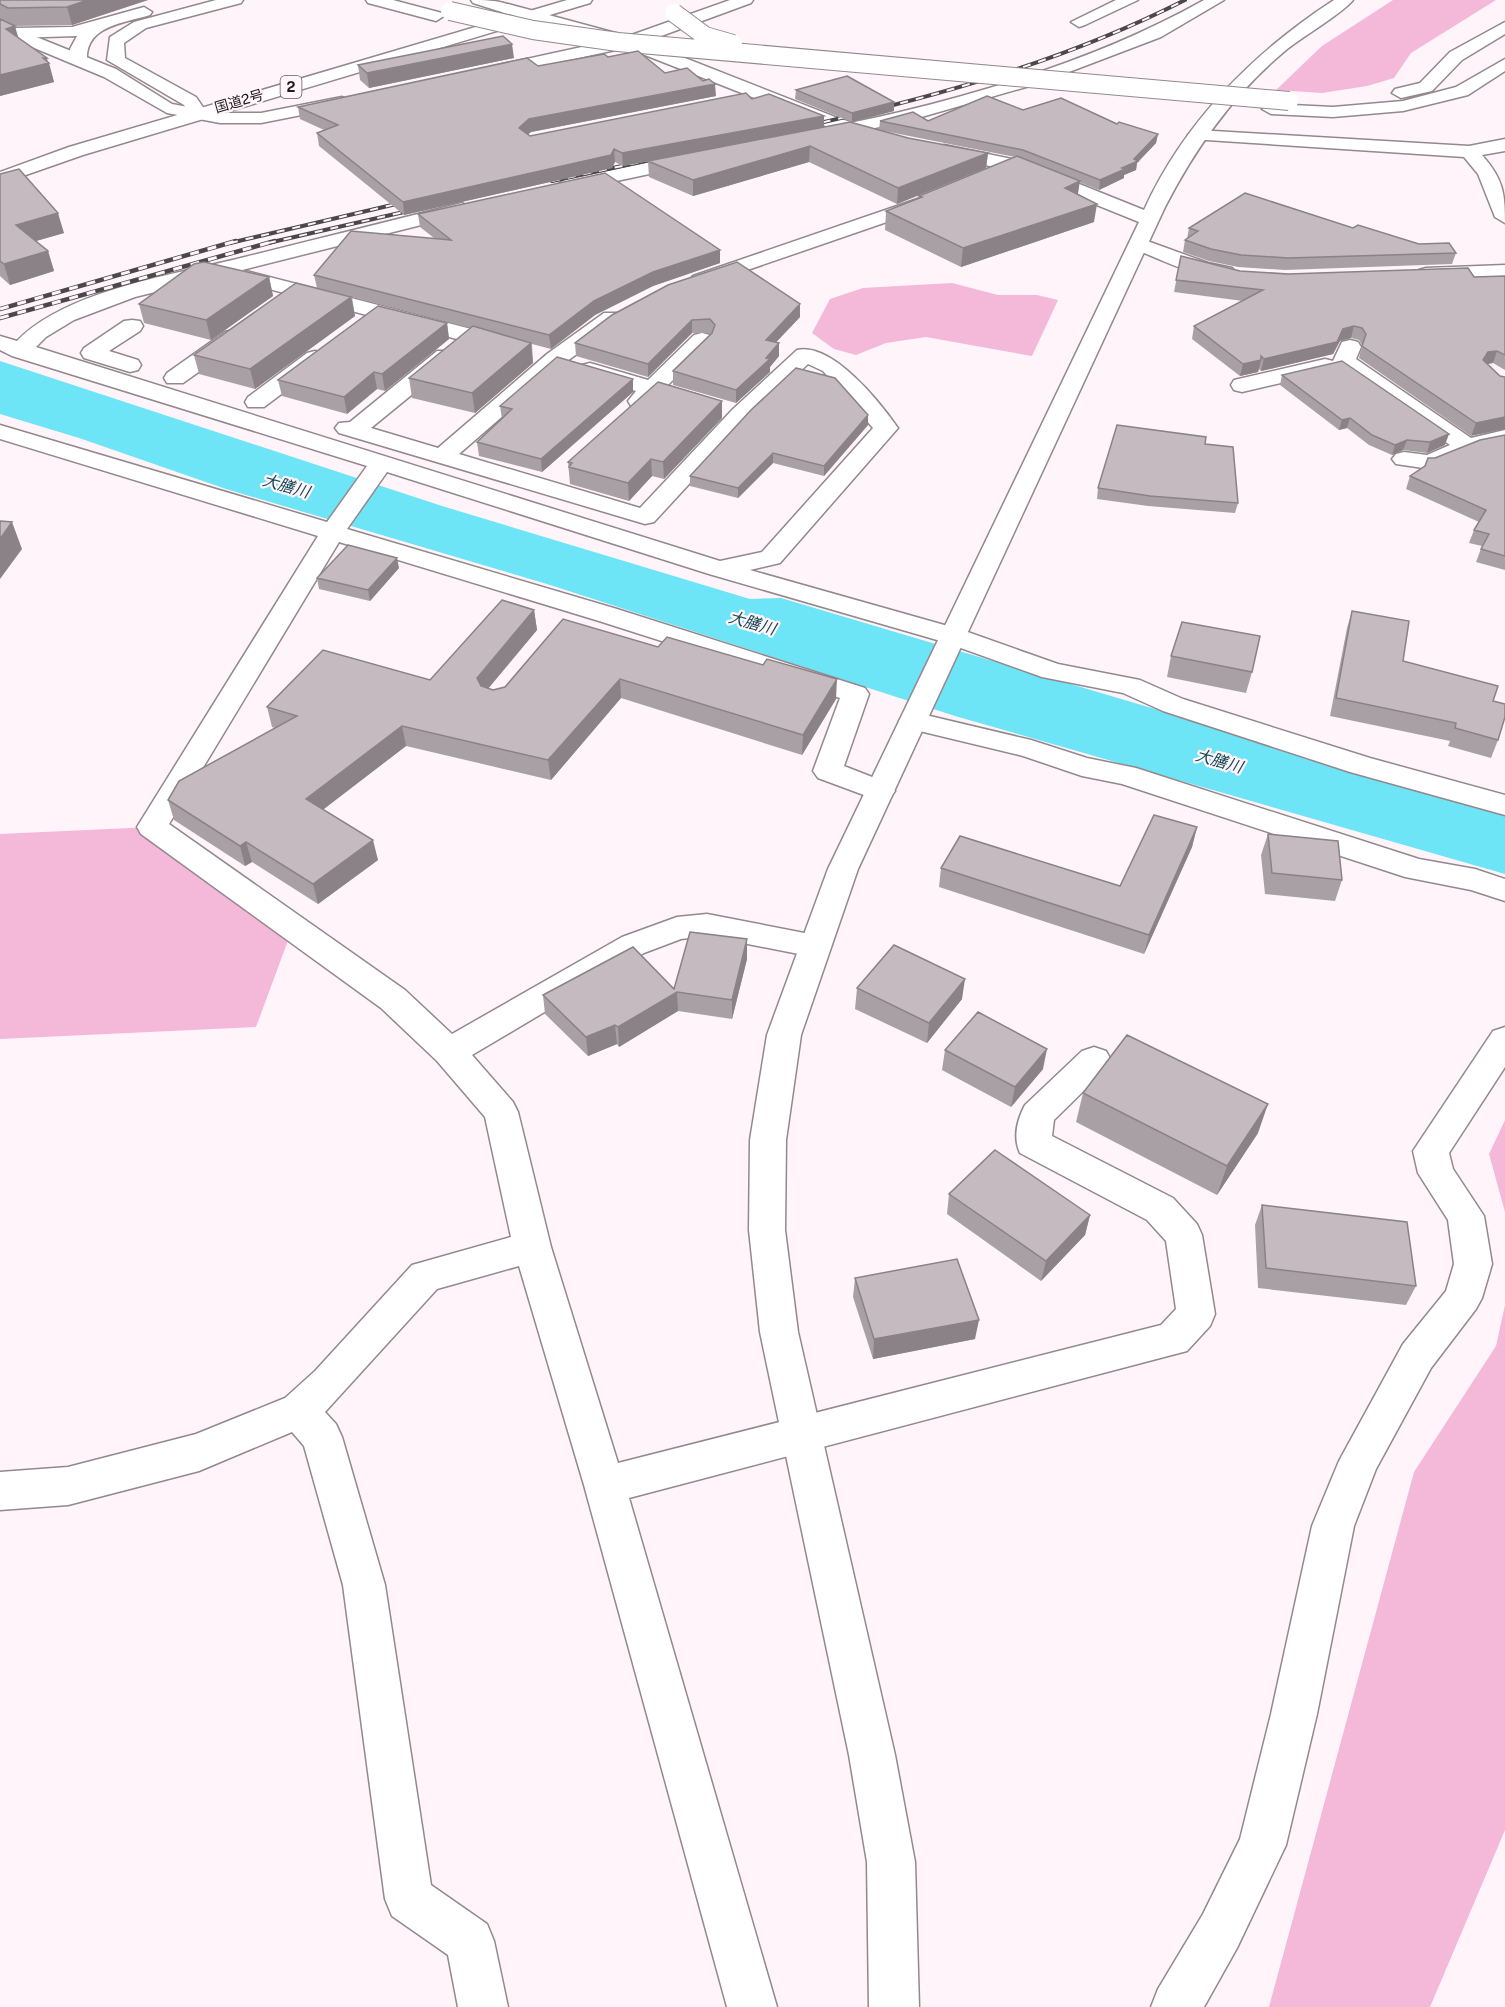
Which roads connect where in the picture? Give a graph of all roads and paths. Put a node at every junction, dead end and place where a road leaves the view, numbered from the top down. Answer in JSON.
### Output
{"nodes":[{"id":1,"x":192,"y":0,"type":"edge"},
{"id":2,"x":235,"y":0,"type":"edge"},
{"id":3,"x":374,"y":0,"type":"edge"},
{"id":4,"x":412,"y":0,"type":"edge"},
{"id":5,"x":479,"y":0,"type":"edge"},
{"id":6,"x":542,"y":0,"type":"edge"},
{"id":7,"x":584,"y":0,"type":"edge"},
{"id":8,"x":745,"y":0,"type":"edge"},
{"id":9,"x":1130,"y":0,"type":"edge"},
{"id":10,"x":1215,"y":0,"type":"edge"},
{"id":11,"x":1345,"y":0,"type":"edge"},
{"id":12,"x":676,"y":6,"type":"edge"},
{"id":13,"x":508,"y":9,"type":"junction"},
{"id":14,"x":443,"y":13,"type":"junction"},
{"id":15,"x":532,"y":17,"type":"junction"},
{"id":16,"x":1079,"y":22,"type":"dead end"},
{"id":17,"x":99,"y":24,"type":"junction"},
{"id":18,"x":1505,"y":27,"type":"edge"},
{"id":19,"x":7,"y":30,"type":"edge"},
{"id":20,"x":628,"y":42,"type":"junction"},
{"id":21,"x":78,"y":60,"type":"junction"},
{"id":22,"x":848,"y":64,"type":"junction"},
{"id":23,"x":1505,"y":64,"type":"edge"},
{"id":24,"x":478,"y":74,"type":"edge"},
{"id":25,"x":761,"y":95,"type":"junction"},
{"id":26,"x":364,"y":98,"type":"edge"},
{"id":27,"x":726,"y":102,"type":"edge"},
{"id":28,"x":194,"y":107,"type":"junction"},
{"id":29,"x":167,"y":108,"type":"junction"},
{"id":30,"x":851,"y":130,"type":"junction"},
{"id":31,"x":1197,"y":135,"type":"junction"},
{"id":32,"x":806,"y":138,"type":"edge"},
{"id":33,"x":896,"y":142,"type":"edge"},
{"id":34,"x":1505,"y":145,"type":"edge"},
{"id":35,"x":929,"y":148,"type":"edge"},
{"id":36,"x":1469,"y":152,"type":"junction"},
{"id":37,"x":716,"y":155,"type":"edge"},
{"id":38,"x":0,"y":162,"type":"edge"},
{"id":39,"x":1015,"y":165,"type":"junction"},
{"id":40,"x":0,"y":178,"type":"edge"},
{"id":41,"x":983,"y":179,"type":"edge"},
{"id":42,"x":543,"y":191,"type":"edge"},
{"id":43,"x":943,"y":195,"type":"edge"},
{"id":44,"x":485,"y":204,"type":"edge"},
{"id":45,"x":1505,"y":217,"type":"edge"},
{"id":46,"x":1149,"y":219,"type":"junction"},
{"id":47,"x":1140,"y":244,"type":"junction"},
{"id":48,"x":216,"y":270,"type":"junction"},
{"id":49,"x":1505,"y":271,"type":"edge"},
{"id":50,"x":1401,"y":274,"type":"edge"},
{"id":51,"x":1250,"y":276,"type":"edge"},
{"id":52,"x":681,"y":286,"type":"edge"},
{"id":53,"x":295,"y":292,"type":"junction"},
{"id":54,"x":276,"y":306,"type":"edge"},
{"id":55,"x":633,"y":307,"type":"edge"},
{"id":56,"x":377,"y":312,"type":"junction"},
{"id":57,"x":249,"y":325,"type":"edge"},
{"id":58,"x":132,"y":326,"type":"dead end"},
{"id":59,"x":359,"y":326,"type":"edge"},
{"id":60,"x":471,"y":335,"type":"junction"},
{"id":61,"x":702,"y":340,"type":"edge"},
{"id":62,"x":10,"y":347,"type":"edge"},
{"id":63,"x":331,"y":347,"type":"edge"},
{"id":64,"x":537,"y":354,"type":"junction"},
{"id":65,"x":176,"y":378,"type":"junction"},
{"id":66,"x":1242,"y":385,"type":"dead end"},
{"id":67,"x":652,"y":390,"type":"junction"},
{"id":68,"x":256,"y":402,"type":"junction"},
{"id":69,"x":627,"y":412,"type":"edge"},
{"id":70,"x":741,"y":414,"type":"junction"},
{"id":71,"x":354,"y":430,"type":"junction"},
{"id":72,"x":0,"y":432,"type":"edge"},
{"id":73,"x":1505,"y":437,"type":"edge"},
{"id":74,"x":1467,"y":446,"type":"junction"},
{"id":75,"x":443,"y":455,"type":"junction"},
{"id":76,"x":1404,"y":459,"type":"dead end"},
{"id":77,"x":378,"y":468,"type":"junction"},
{"id":78,"x":540,"y":480,"type":"junction"},
{"id":79,"x":475,"y":492,"type":"junction"},
{"id":80,"x":334,"y":530,"type":"junction"},
{"id":81,"x":718,"y":569,"type":"junction"},
{"id":82,"x":951,"y":641,"type":"junction"},
{"id":83,"x":916,"y":717,"type":"junction"},
{"id":84,"x":879,"y":791,"type":"junction"},
{"id":85,"x":1505,"y":805,"type":"edge"},
{"id":86,"x":1505,"y":890,"type":"edge"},
{"id":87,"x":814,"y":945,"type":"junction"},
{"id":88,"x":1505,"y":1040,"type":"edge"},
{"id":89,"x":449,"y":1052,"type":"junction"},
{"id":90,"x":1094,"y":1060,"type":"dead end"},
{"id":91,"x":532,"y":1247,"type":"junction"},
{"id":92,"x":299,"y":1411,"type":"junction"},
{"id":93,"x":801,"y":1433,"type":"junction"},
{"id":94,"x":605,"y":1485,"type":"junction"},
{"id":95,"x":0,"y":1491,"type":"edge"},
{"id":96,"x":483,"y":2007,"type":"edge"},
{"id":97,"x":752,"y":2007,"type":"edge"},
{"id":98,"x":894,"y":2007,"type":"edge"},
{"id":99,"x":1176,"y":2007,"type":"edge"}],
"edges":[{"from":1,"to":17,"type":"main road"},
{"from":2,"to":28,"type":"main road"},
{"from":3,"to":14,"type":"main road"},
{"from":4,"to":14,"type":"main road"},
{"from":5,"to":13,"type":"main road"},
{"from":6,"to":13,"type":"main road","name":"国道2号","number":"2"},
{"from":7,"to":15,"type":"main road","name":"国道2号","number":"2"},
{"from":8,"to":20,"type":"main road"},
{"from":9,"to":16,"type":"main road"},
{"from":10,"to":30,"type":"main road"},
{"from":11,"to":31,"type":"main road"},
{"from":12,"to":22,"type":"main road","bridge":true},
{"from":13,"to":15,"type":"main road"},
{"from":13,"to":28,"type":"main road","name":"国道2号","number":"2"},
{"from":14,"to":22,"type":"main road","bridge":true},
{"from":14,"to":23,"type":"main road"},
{"from":15,"to":20,"type":"main road"},
{"from":15,"to":28,"type":"main road","name":"国道2号","number":"2"},
{"from":17,"to":19,"type":"main road"},
{"from":17,"to":21,"type":"main road"},
{"from":18,"to":22,"type":"main road","bridge":true},
{"from":19,"to":21,"type":"main road"},
{"from":20,"to":24,"type":"main road"},
{"from":20,"to":25,"type":"main road"},
{"from":21,"to":29,"type":"main road"},
{"from":25,"to":27,"type":"main road"},
{"from":25,"to":30,"type":"main road"},
{"from":26,"to":28,"type":"main road"},
{"from":28,"to":29,"type":"main road","name":"国道2号","number":"2"},
{"from":28,"to":40,"type":"main road","name":"国道2号","number":"2"},
{"from":29,"to":38,"type":"main road","name":"国道2号","number":"2"},
{"from":30,"to":32,"type":"main road"},
{"from":30,"to":33,"type":"main road"},
{"from":31,"to":36,"type":"main road"},
{"from":31,"to":46,"type":"main road"},
{"from":34,"to":36,"type":"main road"},
{"from":35,"to":39,"type":"main road"},
{"from":36,"to":45,"type":"main road"},
{"from":37,"to":42,"type":"main road"},
{"from":39,"to":41,"type":"main road"},
{"from":39,"to":46,"type":"main road"},
{"from":43,"to":52,"type":"main road"},
{"from":44,"to":48,"type":"main road"},
{"from":46,"to":47,"type":"main road"},
{"from":47,"to":51,"type":"main road"},
{"from":47,"to":82,"type":"main road"},
{"from":48,"to":53,"type":"main road"},
{"from":48,"to":62,"type":"main road"},
{"from":49,"to":50,"type":"main road"},
{"from":53,"to":54,"type":"main road"},
{"from":53,"to":56,"type":"main road"},
{"from":55,"to":64,"type":"main road"},
{"from":56,"to":59,"type":"main road"},
{"from":56,"to":60,"type":"main road"},
{"from":57,"to":65,"type":"main road"},
{"from":58,"to":65,"type":"main road"},
{"from":60,"to":64,"type":"main road"},
{"from":60,"to":71,"type":"main road"},
{"from":61,"to":67,"type":"main road"},
{"from":62,"to":77,"type":"main road"},
{"from":63,"to":68,"type":"main road"},
{"from":64,"to":67,"type":"main road"},
{"from":64,"to":75,"type":"main road"},
{"from":65,"to":68,"type":"main road"},
{"from":66,"to":74,"type":"main road"},
{"from":67,"to":69,"type":"main road"},
{"from":67,"to":70,"type":"main road"},
{"from":68,"to":71,"type":"main road"},
{"from":70,"to":78,"type":"main road"},
{"from":70,"to":81,"type":"main road"},
{"from":71,"to":75,"type":"main road"},
{"from":72,"to":80,"type":"main road"},
{"from":73,"to":74,"type":"main road"},
{"from":74,"to":76,"type":"main road"},
{"from":75,"to":78,"type":"main road"},
{"from":77,"to":79,"type":"main road"},
{"from":77,"to":80,"type":"main road"},
{"from":78,"to":79,"type":"main road"},
{"from":79,"to":81,"type":"main road"},
{"from":80,"to":84,"type":"main road"},
{"from":80,"to":89,"type":"main road"},
{"from":81,"to":82,"type":"main road"},
{"from":82,"to":83,"type":"main road"},
{"from":82,"to":85,"type":"main road"},
{"from":83,"to":84,"type":"main road"},
{"from":83,"to":86,"type":"main road"},
{"from":84,"to":87,"type":"main road"},
{"from":87,"to":89,"type":"main road"},
{"from":87,"to":93,"type":"main road"},
{"from":88,"to":99,"type":"main road"},
{"from":89,"to":91,"type":"main road"},
{"from":90,"to":93,"type":"main road"},
{"from":91,"to":92,"type":"main road"},
{"from":91,"to":94,"type":"main road"},
{"from":92,"to":95,"type":"main road"},
{"from":92,"to":96,"type":"main road"},
{"from":93,"to":94,"type":"main road"},
{"from":93,"to":98,"type":"main road"},
{"from":94,"to":97,"type":"main road"}]}
